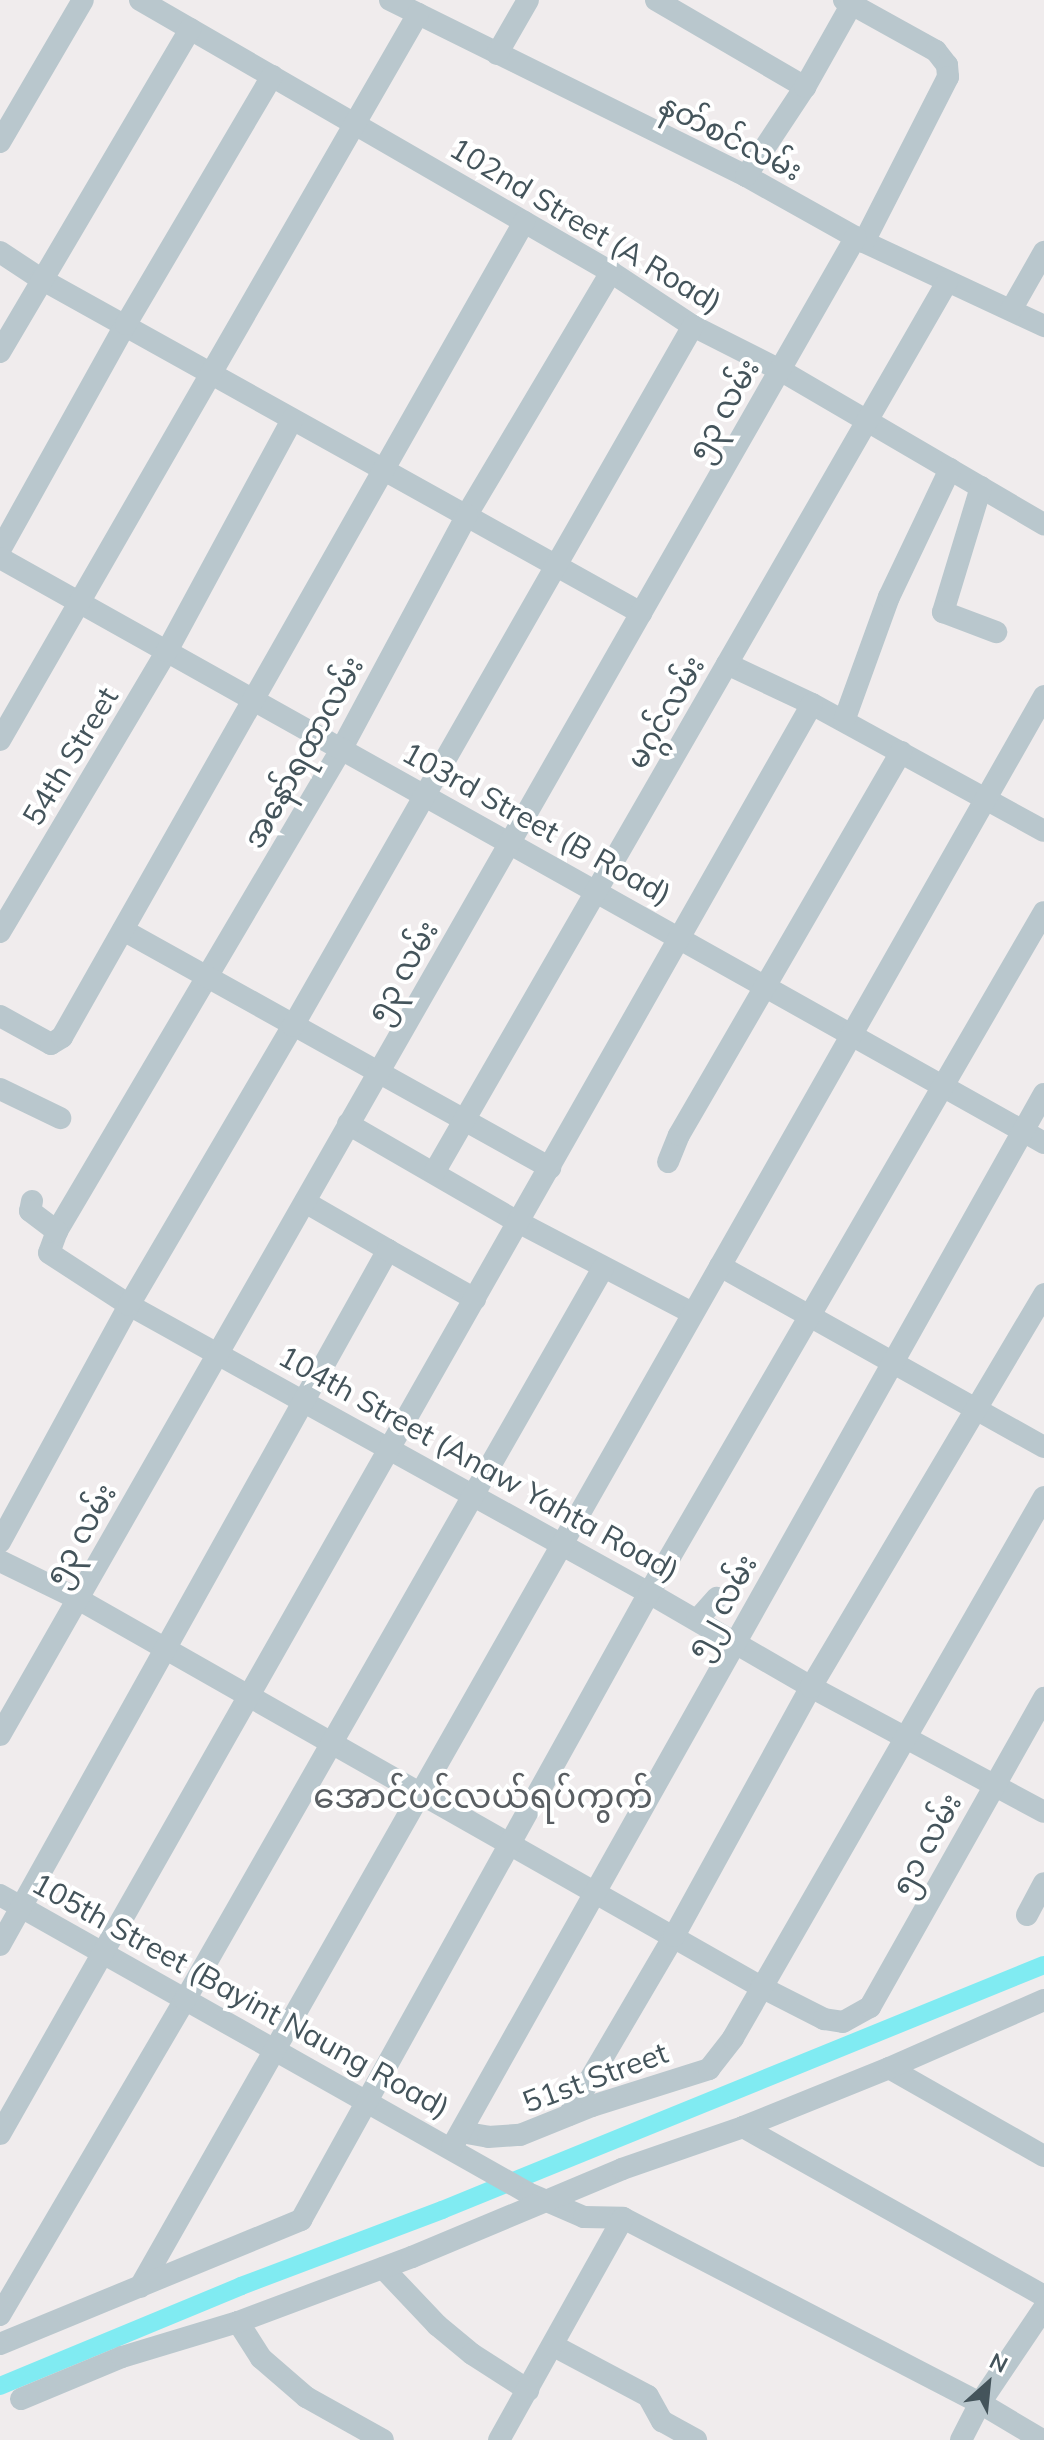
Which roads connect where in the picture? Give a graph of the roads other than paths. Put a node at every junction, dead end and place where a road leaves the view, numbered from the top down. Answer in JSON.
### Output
{"nodes":[{"id":1,"x":83,"y":0,"type":"edge"},
{"id":2,"x":140,"y":0,"type":"edge"},
{"id":3,"x":390,"y":0,"type":"edge"},
{"id":4,"x":528,"y":0,"type":"edge"},
{"id":5,"x":656,"y":0,"type":"edge"},
{"id":6,"x":850,"y":1,"type":"edge"},
{"id":7,"x":418,"y":14,"type":"junction"},
{"id":8,"x":190,"y":29,"type":"junction"},
{"id":9,"x":497,"y":54,"type":"junction"},
{"id":10,"x":272,"y":76,"type":"junction"},
{"id":11,"x":805,"y":87,"type":"junction"},
{"id":12,"x":355,"y":122,"type":"junction"},
{"id":13,"x":0,"y":142,"type":"edge"},
{"id":14,"x":746,"y":176,"type":"junction"},
{"id":15,"x":524,"y":222,"type":"junction"},
{"id":16,"x":860,"y":240,"type":"junction"},
{"id":17,"x":0,"y":252,"type":"edge"},
{"id":18,"x":1044,"y":252,"type":"edge"},
{"id":19,"x":611,"y":272,"type":"junction"},
{"id":20,"x":41,"y":279,"type":"junction"},
{"id":21,"x":947,"y":282,"type":"junction"},
{"id":22,"x":1011,"y":310,"type":"junction"},
{"id":23,"x":126,"y":324,"type":"junction"},
{"id":24,"x":693,"y":326,"type":"junction"},
{"id":25,"x":1044,"y":326,"type":"edge"},
{"id":26,"x":0,"y":352,"type":"edge"},
{"id":27,"x":780,"y":370,"type":"junction"},
{"id":28,"x":211,"y":372,"type":"junction"},
{"id":29,"x":292,"y":420,"type":"junction"},
{"id":30,"x":867,"y":421,"type":"junction"},
{"id":31,"x":383,"y":468,"type":"junction"},
{"id":32,"x":950,"y":469,"type":"junction"},
{"id":33,"x":981,"y":487,"type":"junction"},
{"id":34,"x":467,"y":515,"type":"junction"},
{"id":35,"x":1044,"y":524,"type":"edge"},
{"id":36,"x":0,"y":550,"type":"edge"},
{"id":37,"x":0,"y":558,"type":"edge"},
{"id":38,"x":555,"y":567,"type":"junction"},
{"id":39,"x":79,"y":602,"type":"junction"},
{"id":40,"x":641,"y":613,"type":"junction"},
{"id":41,"x":996,"y":632,"type":"dead end"},
{"id":42,"x":167,"y":651,"type":"junction"},
{"id":43,"x":727,"y":664,"type":"junction"},
{"id":44,"x":1044,"y":696,"type":"edge"},
{"id":45,"x":254,"y":700,"type":"junction"},
{"id":46,"x":812,"y":704,"type":"junction"},
{"id":47,"x":844,"y":721,"type":"junction"},
{"id":48,"x":0,"y":740,"type":"edge"},
{"id":49,"x":342,"y":748,"type":"junction"},
{"id":50,"x":901,"y":752,"type":"junction"},
{"id":51,"x":425,"y":796,"type":"junction"},
{"id":52,"x":985,"y":797,"type":"junction"},
{"id":53,"x":1044,"y":831,"type":"edge"},
{"id":54,"x":510,"y":842,"type":"junction"},
{"id":55,"x":596,"y":890,"type":"junction"},
{"id":56,"x":1044,"y":912,"type":"edge"},
{"id":57,"x":123,"y":930,"type":"junction"},
{"id":58,"x":0,"y":932,"type":"edge"},
{"id":59,"x":681,"y":938,"type":"junction"},
{"id":60,"x":207,"y":978,"type":"junction"},
{"id":61,"x":767,"y":987,"type":"junction"},
{"id":62,"x":0,"y":1016,"type":"edge"},
{"id":63,"x":293,"y":1026,"type":"junction"},
{"id":64,"x":852,"y":1033,"type":"junction"},
{"id":65,"x":378,"y":1073,"type":"junction"},
{"id":66,"x":944,"y":1086,"type":"junction"},
{"id":67,"x":0,"y":1089,"type":"edge"},
{"id":68,"x":1044,"y":1094,"type":"edge"},
{"id":69,"x":60,"y":1118,"type":"dead end"},
{"id":70,"x":464,"y":1119,"type":"junction"},
{"id":71,"x":348,"y":1124,"type":"junction"},
{"id":72,"x":1024,"y":1132,"type":"junction"},
{"id":73,"x":1044,"y":1143,"type":"edge"},
{"id":74,"x":668,"y":1162,"type":"dead end"},
{"id":75,"x":550,"y":1168,"type":"junction"},
{"id":76,"x":435,"y":1171,"type":"junction"},
{"id":77,"x":32,"y":1201,"type":"dead end"},
{"id":78,"x":305,"y":1202,"type":"junction"},
{"id":79,"x":518,"y":1222,"type":"junction"},
{"id":80,"x":57,"y":1231,"type":"junction"},
{"id":81,"x":388,"y":1250,"type":"junction"},
{"id":82,"x":54,"y":1259,"type":"joint"},
{"id":83,"x":720,"y":1266,"type":"junction"},
{"id":84,"x":603,"y":1268,"type":"junction"},
{"id":85,"x":1044,"y":1294,"type":"edge"},
{"id":86,"x":475,"y":1299,"type":"junction"},
{"id":87,"x":129,"y":1305,"type":"junction"},
{"id":88,"x":692,"y":1313,"type":"junction"},
{"id":89,"x":810,"y":1316,"type":"junction"},
{"id":90,"x":219,"y":1352,"type":"junction"},
{"id":91,"x":893,"y":1363,"type":"junction"},
{"id":92,"x":307,"y":1401,"type":"junction"},
{"id":93,"x":976,"y":1410,"type":"junction"},
{"id":94,"x":389,"y":1447,"type":"junction"},
{"id":95,"x":1044,"y":1447,"type":"edge"},
{"id":96,"x":471,"y":1493,"type":"junction"},
{"id":97,"x":1044,"y":1497,"type":"edge"},
{"id":98,"x":0,"y":1542,"type":"edge"},
{"id":99,"x":562,"y":1544,"type":"junction"},
{"id":100,"x":0,"y":1561,"type":"edge"},
{"id":101,"x":649,"y":1593,"type":"junction"},
{"id":102,"x":717,"y":1598,"type":"dead end"},
{"id":103,"x":78,"y":1599,"type":"junction"},
{"id":104,"x":697,"y":1620,"type":"junction"},
{"id":105,"x":735,"y":1642,"type":"junction"},
{"id":106,"x":163,"y":1647,"type":"junction"},
{"id":107,"x":811,"y":1687,"type":"junction"},
{"id":108,"x":248,"y":1695,"type":"junction"},
{"id":109,"x":1044,"y":1698,"type":"edge"},
{"id":110,"x":0,"y":1735,"type":"edge"},
{"id":111,"x":905,"y":1737,"type":"junction"},
{"id":112,"x":332,"y":1743,"type":"junction"},
{"id":113,"x":993,"y":1784,"type":"junction"},
{"id":114,"x":421,"y":1793,"type":"junction"},
{"id":115,"x":1044,"y":1812,"type":"edge"},
{"id":116,"x":508,"y":1843,"type":"junction"},
{"id":117,"x":1044,"y":1883,"type":"edge"},
{"id":118,"x":596,"y":1891,"type":"junction"},
{"id":119,"x":0,"y":1895,"type":"edge"},
{"id":120,"x":22,"y":1908,"type":"junction"},
{"id":121,"x":1027,"y":1915,"type":"dead end"},
{"id":122,"x":674,"y":1936,"type":"junction"},
{"id":123,"x":0,"y":1945,"type":"edge"},
{"id":124,"x":104,"y":1954,"type":"junction"},
{"id":125,"x":761,"y":1987,"type":"junction"},
{"id":126,"x":185,"y":2000,"type":"junction"},
{"id":127,"x":1044,"y":2000,"type":"edge"},
{"id":128,"x":275,"y":2050,"type":"junction"},
{"id":129,"x":889,"y":2068,"type":"junction"},
{"id":130,"x":364,"y":2100,"type":"junction"},
{"id":131,"x":569,"y":2115,"type":"junction"},
{"id":132,"x":743,"y":2127,"type":"junction"},
{"id":133,"x":0,"y":2134,"type":"edge"},
{"id":134,"x":457,"y":2140,"type":"junction"},
{"id":135,"x":1044,"y":2156,"type":"edge"},
{"id":136,"x":550,"y":2202,"type":"junction"},
{"id":137,"x":623,"y":2218,"type":"junction"},
{"id":138,"x":383,"y":2268,"type":"junction"},
{"id":139,"x":140,"y":2287,"type":"junction"},
{"id":140,"x":1044,"y":2296,"type":"edge"},
{"id":141,"x":1044,"y":2308,"type":"edge"},
{"id":142,"x":0,"y":2315,"type":"edge"},
{"id":143,"x":238,"y":2322,"type":"junction"},
{"id":144,"x":0,"y":2344,"type":"edge"},
{"id":145,"x":554,"y":2346,"type":"junction"},
{"id":146,"x":528,"y":2390,"type":"junction"},
{"id":147,"x":21,"y":2399,"type":"dead end"},
{"id":148,"x":980,"y":2403,"type":"junction"},
{"id":149,"x":383,"y":2440,"type":"edge"},
{"id":150,"x":499,"y":2440,"type":"edge"},
{"id":151,"x":696,"y":2440,"type":"edge"},
{"id":152,"x":961,"y":2440,"type":"edge"},
{"id":153,"x":1042,"y":2440,"type":"edge"}],
"edges":[{"from":1,"to":13,"type":"street"},
{"from":2,"to":8,"type":"street","name":"102nd Street (A Road)"},
{"from":3,"to":7,"type":"street","name":"နတ်စင်လမ်း"},
{"from":4,"to":9,"type":"street"},
{"from":5,"to":11,"type":"street"},
{"from":6,"to":11,"type":"street"},
{"from":6,"to":16,"type":"street","name":"၅၃ လမ်း"},
{"from":7,"to":9,"type":"street","name":"နတ်စင်လမ်း"},
{"from":7,"to":12,"type":"street"},
{"from":8,"to":10,"type":"street","name":"102nd Street (A Road)"},
{"from":8,"to":20,"type":"street"},
{"from":9,"to":14,"type":"street","name":"နတ်စင်လမ်း"},
{"from":10,"to":12,"type":"street","name":"102nd Street (A Road)"},
{"from":10,"to":23,"type":"street"},
{"from":11,"to":14,"type":"street"},
{"from":12,"to":15,"type":"street","name":"102nd Street (A Road)"},
{"from":12,"to":28,"type":"street"},
{"from":14,"to":16,"type":"street","name":"နတ်စင်လမ်း"},
{"from":15,"to":19,"type":"street","name":"102nd Street (A Road)"},
{"from":15,"to":31,"type":"street"},
{"from":16,"to":21,"type":"street","name":"နတ်စင်လမ်း"},
{"from":16,"to":27,"type":"street","name":"၅၃ လမ်း"},
{"from":17,"to":20,"type":"street"},
{"from":18,"to":22,"type":"street"},
{"from":19,"to":24,"type":"street","name":"102nd Street (A Road)"},
{"from":19,"to":34,"type":"street","name":"အနော်ရထာလမ်း"},
{"from":20,"to":23,"type":"street"},
{"from":20,"to":26,"type":"street"},
{"from":21,"to":22,"type":"street","name":"နတ်စင်လမ်း"},
{"from":21,"to":30,"type":"street","name":"မဂ္ဂင်လမ်း"},
{"from":22,"to":25,"type":"street","name":"နတ်စင်လမ်း"},
{"from":23,"to":28,"type":"street"},
{"from":23,"to":36,"type":"street"},
{"from":24,"to":27,"type":"street","name":"102nd Street (A Road)"},
{"from":24,"to":38,"type":"street"},
{"from":27,"to":30,"type":"street","name":"102nd Street (A Road)"},
{"from":27,"to":40,"type":"street","name":"၅၃ လမ်း"},
{"from":28,"to":29,"type":"street"},
{"from":28,"to":39,"type":"street"},
{"from":29,"to":31,"type":"street"},
{"from":29,"to":42,"type":"street","name":"54th Street"},
{"from":30,"to":32,"type":"street","name":"102nd Street (A Road)"},
{"from":30,"to":43,"type":"street","name":"မဂ္ဂင်လမ်း"},
{"from":31,"to":34,"type":"street"},
{"from":31,"to":45,"type":"street"},
{"from":32,"to":33,"type":"street","name":"102nd Street (A Road)"},
{"from":32,"to":47,"type":"street"},
{"from":33,"to":35,"type":"street","name":"102nd Street (A Road)"},
{"from":33,"to":41,"type":"street"},
{"from":34,"to":38,"type":"street"},
{"from":34,"to":49,"type":"street","name":"အနော်ရထာလမ်း"},
{"from":37,"to":39,"type":"street","name":"103rd Street (B Road)"},
{"from":38,"to":40,"type":"street"},
{"from":38,"to":51,"type":"street"},
{"from":39,"to":42,"type":"street","name":"103rd Street (B Road)"},
{"from":39,"to":48,"type":"street"},
{"from":40,"to":54,"type":"street","name":"၅၃ လမ်း"},
{"from":42,"to":45,"type":"street","name":"103rd Street (B Road)"},
{"from":42,"to":58,"type":"street","name":"54th Street"},
{"from":43,"to":46,"type":"street"},
{"from":43,"to":55,"type":"street","name":"မဂ္ဂင်လမ်း"},
{"from":44,"to":52,"type":"street"},
{"from":45,"to":49,"type":"street","name":"103rd Street (B Road)"},
{"from":45,"to":57,"type":"street"},
{"from":46,"to":47,"type":"street"},
{"from":46,"to":59,"type":"street"},
{"from":47,"to":50,"type":"street"},
{"from":49,"to":51,"type":"street","name":"103rd Street (B Road)"},
{"from":49,"to":60,"type":"street","name":"အနော်ရထာလမ်း"},
{"from":50,"to":52,"type":"street"},
{"from":50,"to":61,"type":"street"},
{"from":51,"to":54,"type":"street","name":"103rd Street (B Road)"},
{"from":51,"to":63,"type":"street"},
{"from":52,"to":53,"type":"street"},
{"from":52,"to":64,"type":"street"},
{"from":54,"to":55,"type":"street","name":"103rd Street (B Road)"},
{"from":54,"to":65,"type":"street","name":"၅၃ လမ်း"},
{"from":55,"to":59,"type":"street","name":"103rd Street (B Road)"},
{"from":55,"to":70,"type":"street","name":"မဂ္ဂင်လမ်း"},
{"from":56,"to":66,"type":"street"},
{"from":57,"to":60,"type":"street"},
{"from":57,"to":62,"type":"street"},
{"from":59,"to":61,"type":"street","name":"103rd Street (B Road)"},
{"from":59,"to":75,"type":"street"},
{"from":60,"to":63,"type":"street"},
{"from":60,"to":80,"type":"street","name":"အနော်ရထာလမ်း"},
{"from":61,"to":64,"type":"street","name":"103rd Street (B Road)"},
{"from":61,"to":74,"type":"street"},
{"from":63,"to":65,"type":"street"},
{"from":63,"to":87,"type":"street"},
{"from":64,"to":66,"type":"street","name":"103rd Street (B Road)"},
{"from":64,"to":83,"type":"street"},
{"from":65,"to":70,"type":"street"},
{"from":65,"to":71,"type":"street","name":"၅၃ လမ်း"},
{"from":66,"to":72,"type":"street","name":"103rd Street (B Road)"},
{"from":66,"to":89,"type":"street"},
{"from":67,"to":69,"type":"street"},
{"from":68,"to":72,"type":"street","name":"၅၂ လမ်း"},
{"from":70,"to":75,"type":"street"},
{"from":70,"to":76,"type":"street","name":"မဂ္ဂင်လမ်း"},
{"from":71,"to":76,"type":"street"},
{"from":71,"to":78,"type":"street","name":"၅၃ လမ်း"},
{"from":72,"to":73,"type":"street","name":"103rd Street (B Road)"},
{"from":72,"to":91,"type":"street","name":"၅၂ လမ်း"},
{"from":75,"to":79,"type":"street"},
{"from":76,"to":79,"type":"street"},
{"from":77,"to":80,"type":"street"},
{"from":78,"to":81,"type":"street"},
{"from":78,"to":90,"type":"street","name":"၅၃ လမ်း"},
{"from":79,"to":84,"type":"street"},
{"from":79,"to":86,"type":"street"},
{"from":80,"to":82,"type":"street","name":"အနော်ရထာလမ်း"},
{"from":81,"to":86,"type":"street"},
{"from":81,"to":92,"type":"street"},
{"from":82,"to":87,"type":"street","name":"104th Street (Anaw Yahta Road)"},
{"from":83,"to":88,"type":"street"},
{"from":83,"to":89,"type":"street"},
{"from":84,"to":88,"type":"street"},
{"from":84,"to":96,"type":"street"},
{"from":85,"to":93,"type":"street"},
{"from":86,"to":94,"type":"street"},
{"from":87,"to":90,"type":"street","name":"104th Street (Anaw Yahta Road)"},
{"from":87,"to":98,"type":"street"},
{"from":88,"to":99,"type":"street"},
{"from":89,"to":91,"type":"street"},
{"from":89,"to":101,"type":"street"},
{"from":90,"to":92,"type":"street","name":"104th Street (Anaw Yahta Road)"},
{"from":90,"to":103,"type":"street","name":"၅၃ လမ်း"},
{"from":91,"to":93,"type":"street"},
{"from":91,"to":105,"type":"street","name":"၅၂ လမ်း"},
{"from":92,"to":94,"type":"street","name":"104th Street (Anaw Yahta Road)"},
{"from":92,"to":106,"type":"street"},
{"from":93,"to":95,"type":"street"},
{"from":93,"to":107,"type":"street"},
{"from":94,"to":96,"type":"street","name":"104th Street (Anaw Yahta Road)"},
{"from":94,"to":108,"type":"street"},
{"from":96,"to":99,"type":"street","name":"104th Street (Anaw Yahta Road)"},
{"from":96,"to":112,"type":"street"},
{"from":97,"to":111,"type":"street","name":"51st Street"},
{"from":99,"to":101,"type":"street","name":"104th Street (Anaw Yahta Road)"},
{"from":99,"to":114,"type":"street"},
{"from":100,"to":103,"type":"street"},
{"from":101,"to":104,"type":"street","name":"104th Street (Anaw Yahta Road)"},
{"from":101,"to":116,"type":"street"},
{"from":102,"to":104,"type":"street"},
{"from":103,"to":106,"type":"street"},
{"from":103,"to":110,"type":"street","name":"၅၃ လမ်း"},
{"from":104,"to":105,"type":"street","name":"104th Street (Anaw Yahta Road)"},
{"from":105,"to":107,"type":"street","name":"104th Street (Anaw Yahta Road)"},
{"from":105,"to":118,"type":"street","name":"၅၂ လမ်း"},
{"from":106,"to":108,"type":"street"},
{"from":106,"to":120,"type":"street"},
{"from":107,"to":111,"type":"street","name":"104th Street (Anaw Yahta Road)"},
{"from":107,"to":122,"type":"street"},
{"from":108,"to":112,"type":"street"},
{"from":108,"to":124,"type":"street"},
{"from":109,"to":113,"type":"street","name":"၅၁ လမ်း"},
{"from":111,"to":113,"type":"street","name":"104th Street (Anaw Yahta Road)"},
{"from":111,"to":125,"type":"street","name":"51st Street"},
{"from":112,"to":114,"type":"street"},
{"from":112,"to":126,"type":"street"},
{"from":113,"to":115,"type":"street","name":"104th Street (Anaw Yahta Road)"},
{"from":113,"to":125,"type":"street","name":"၅၁ လမ်း"},
{"from":114,"to":116,"type":"street"},
{"from":114,"to":128,"type":"street"},
{"from":116,"to":118,"type":"street"},
{"from":116,"to":130,"type":"street"},
{"from":117,"to":121,"type":"street"},
{"from":118,"to":122,"type":"street"},
{"from":118,"to":134,"type":"street","name":"၅၂ လမ်း"},
{"from":119,"to":120,"type":"street","name":"105th Street (Bayint Naung Road)"},
{"from":120,"to":123,"type":"street"},
{"from":120,"to":124,"type":"street","name":"105th Street (Bayint Naung Road)"},
{"from":122,"to":125,"type":"street"},
{"from":122,"to":131,"type":"street"},
{"from":124,"to":126,"type":"street","name":"105th Street (Bayint Naung Road)"},
{"from":124,"to":133,"type":"street"},
{"from":125,"to":131,"type":"street","name":"51st Street"},
{"from":126,"to":128,"type":"street","name":"105th Street (Bayint Naung Road)"},
{"from":126,"to":142,"type":"street"},
{"from":127,"to":129,"type":"street"},
{"from":128,"to":130,"type":"street","name":"105th Street (Bayint Naung Road)"},
{"from":128,"to":139,"type":"street"},
{"from":129,"to":132,"type":"street"},
{"from":129,"to":135,"type":"street"},
{"from":130,"to":134,"type":"street","name":"105th Street (Bayint Naung Road)"},
{"from":130,"to":139,"type":"street"},
{"from":131,"to":134,"type":"street","name":"51st Street"},
{"from":132,"to":136,"type":"street"},
{"from":132,"to":140,"type":"street"},
{"from":134,"to":136,"type":"street","name":"105th Street (Bayint Naung Road)"},
{"from":136,"to":137,"type":"street"},
{"from":136,"to":138,"type":"street"},
{"from":137,"to":145,"type":"street"},
{"from":137,"to":148,"type":"street"},
{"from":138,"to":143,"type":"street"},
{"from":138,"to":146,"type":"street"},
{"from":139,"to":144,"type":"street"},
{"from":141,"to":148,"type":"street"},
{"from":143,"to":147,"type":"street"},
{"from":143,"to":149,"type":"street"},
{"from":145,"to":146,"type":"street"},
{"from":145,"to":151,"type":"street"},
{"from":146,"to":150,"type":"street"},
{"from":148,"to":152,"type":"street"},
{"from":148,"to":153,"type":"street"}]}
